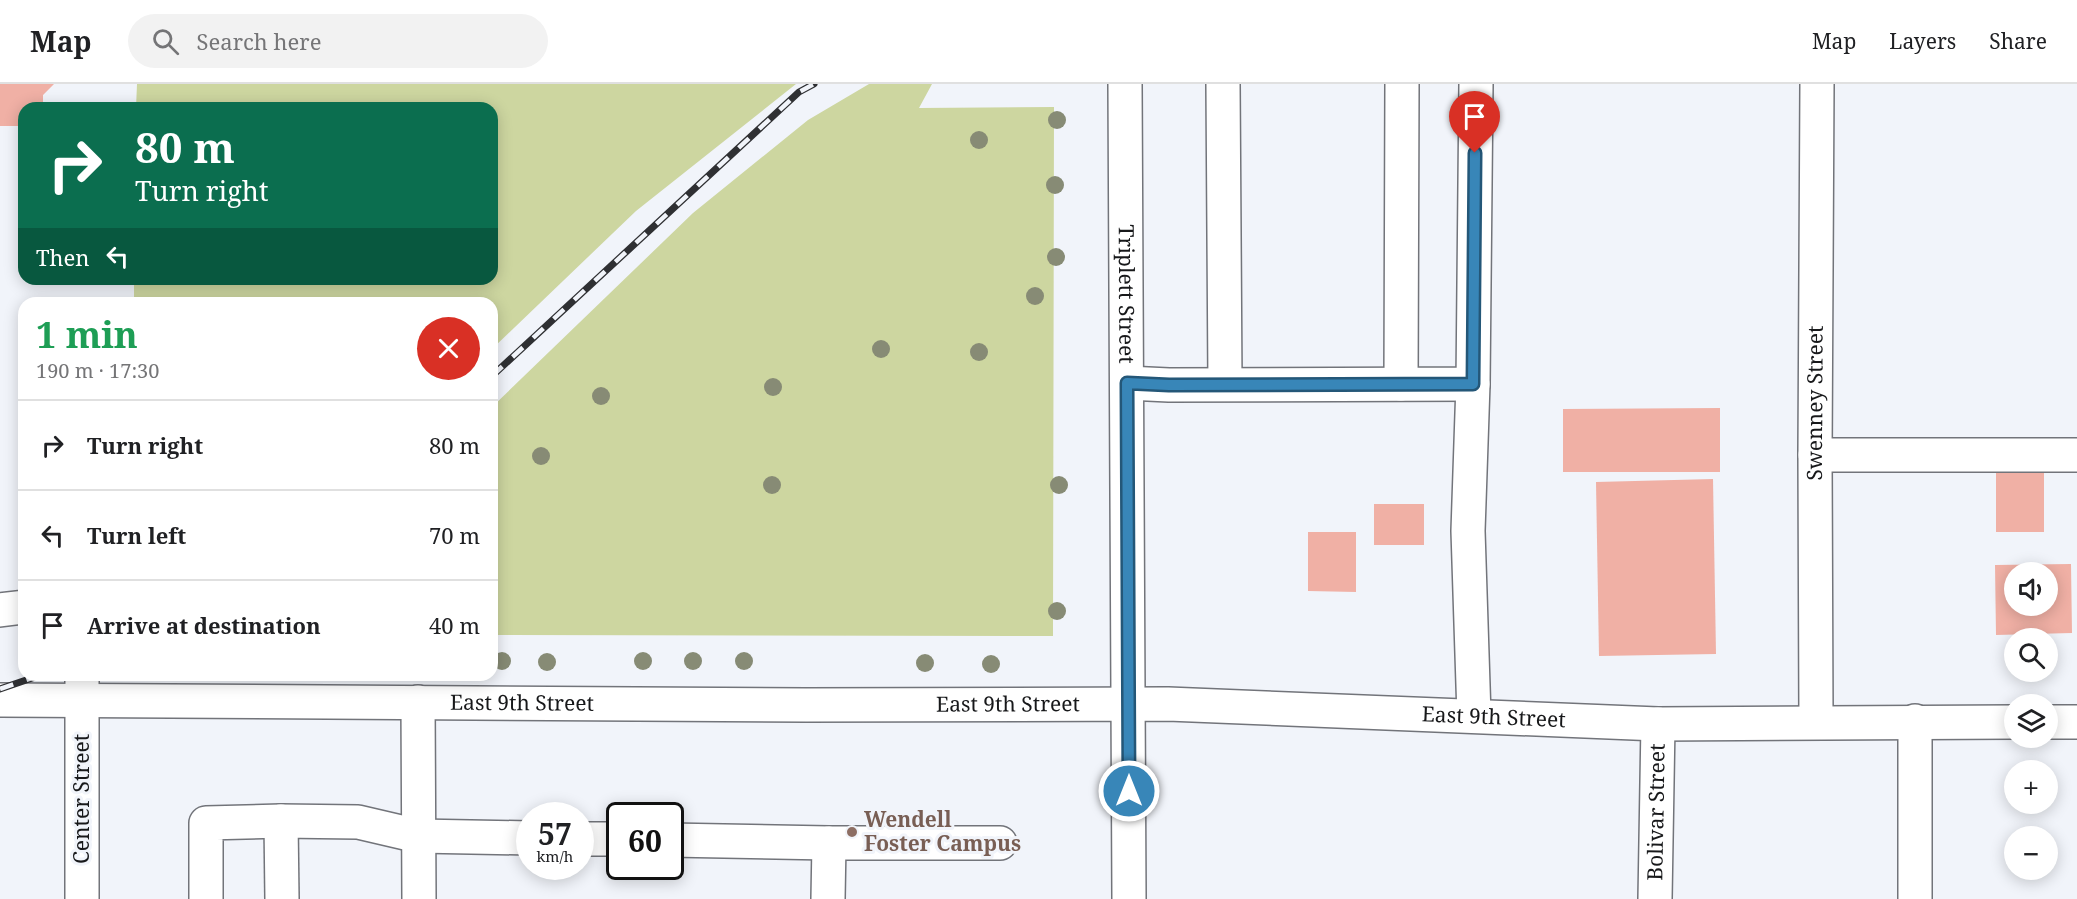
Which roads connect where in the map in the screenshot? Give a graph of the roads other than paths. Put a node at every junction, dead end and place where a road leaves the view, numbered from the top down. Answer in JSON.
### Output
{"nodes":[{"id":1,"x":1125,"y":84,"type":"edge"},
{"id":2,"x":1223,"y":84,"type":"edge"},
{"id":3,"x":1402,"y":84,"type":"edge"},
{"id":4,"x":1476,"y":84,"type":"edge"},
{"id":5,"x":1817,"y":84,"type":"edge"},
{"id":6,"x":1127,"y":383,"type":"junction"},
{"id":7,"x":1225,"y":384,"type":"junction"},
{"id":8,"x":1401,"y":384,"type":"junction"},
{"id":9,"x":1473,"y":384,"type":"junction"},
{"id":10,"x":1815,"y":455,"type":"junction"},
{"id":11,"x":2077,"y":455,"type":"edge"},
{"id":12,"x":18,"y":608,"type":"edge"},
{"id":13,"x":0,"y":610,"type":"edge"},
{"id":14,"x":82,"y":687,"type":"edge"},
{"id":15,"x":0,"y":700,"type":"edge"},
{"id":16,"x":418,"y":702,"type":"junction"},
{"id":17,"x":1129,"y":704,"type":"junction"},
{"id":18,"x":1474,"y":716,"type":"junction"},
{"id":19,"x":1816,"y":721,"type":"junction"},
{"id":20,"x":1915,"y":721,"type":"junction"},
{"id":21,"x":2004,"y":722,"type":"edge"},
{"id":22,"x":2058,"y":722,"type":"edge"},
{"id":23,"x":2077,"y":722,"type":"edge"},
{"id":24,"x":1658,"y":724,"type":"junction"},
{"id":25,"x":281,"y":820,"type":"junction"},
{"id":26,"x":418,"y":836,"type":"junction"},
{"id":27,"x":516,"y":838,"type":"edge"},
{"id":28,"x":684,"y":840,"type":"edge"},
{"id":29,"x":829,"y":843,"type":"junction"},
{"id":30,"x":1000,"y":843,"type":"dead end"},
{"id":31,"x":82,"y":899,"type":"edge"},
{"id":32,"x":206,"y":899,"type":"edge"},
{"id":33,"x":282,"y":899,"type":"edge"},
{"id":34,"x":419,"y":899,"type":"edge"},
{"id":35,"x":828,"y":899,"type":"edge"},
{"id":36,"x":1130,"y":899,"type":"edge"},
{"id":37,"x":1655,"y":899,"type":"edge"},
{"id":38,"x":1915,"y":899,"type":"edge"}],
"edges":[{"from":1,"to":6,"type":"street","name":"Triplett Street"},
{"from":2,"to":7,"type":"street"},
{"from":3,"to":8,"type":"street"},
{"from":4,"to":9,"type":"street"},
{"from":5,"to":10,"type":"street","name":"Swenney Street"},
{"from":6,"to":7,"type":"street"},
{"from":6,"to":17,"type":"street","name":"Triplett Street"},
{"from":7,"to":8,"type":"street"},
{"from":8,"to":9,"type":"street"},
{"from":9,"to":18,"type":"street"},
{"from":10,"to":11,"type":"street"},
{"from":10,"to":19,"type":"street","name":"Swenney Street"},
{"from":12,"to":13,"type":"street"},
{"from":14,"to":15,"type":"street","name":"East 9th Street"},
{"from":14,"to":16,"type":"street","name":"East 9th Street"},
{"from":14,"to":31,"type":"street","name":"Center Street"},
{"from":16,"to":17,"type":"street","name":"East 9th Street"},
{"from":16,"to":26,"type":"street"},
{"from":17,"to":18,"type":"street","name":"East 9th Street"},
{"from":17,"to":36,"type":"street","name":"Triplett Street"},
{"from":18,"to":24,"type":"street","name":"East 9th Street"},
{"from":19,"to":20,"type":"street","name":"East 9th Street"},
{"from":19,"to":24,"type":"street","name":"East 9th Street"},
{"from":20,"to":21,"type":"street","name":"East 9th Street"},
{"from":20,"to":38,"type":"street"},
{"from":22,"to":23,"type":"street"},
{"from":24,"to":37,"type":"street","name":"Bolivar Street"},
{"from":25,"to":26,"type":"street"},
{"from":25,"to":32,"type":"street"},
{"from":25,"to":33,"type":"street"},
{"from":26,"to":27,"type":"street"},
{"from":26,"to":34,"type":"street"},
{"from":28,"to":29,"type":"street"},
{"from":29,"to":30,"type":"street"},
{"from":29,"to":35,"type":"street"}]}
